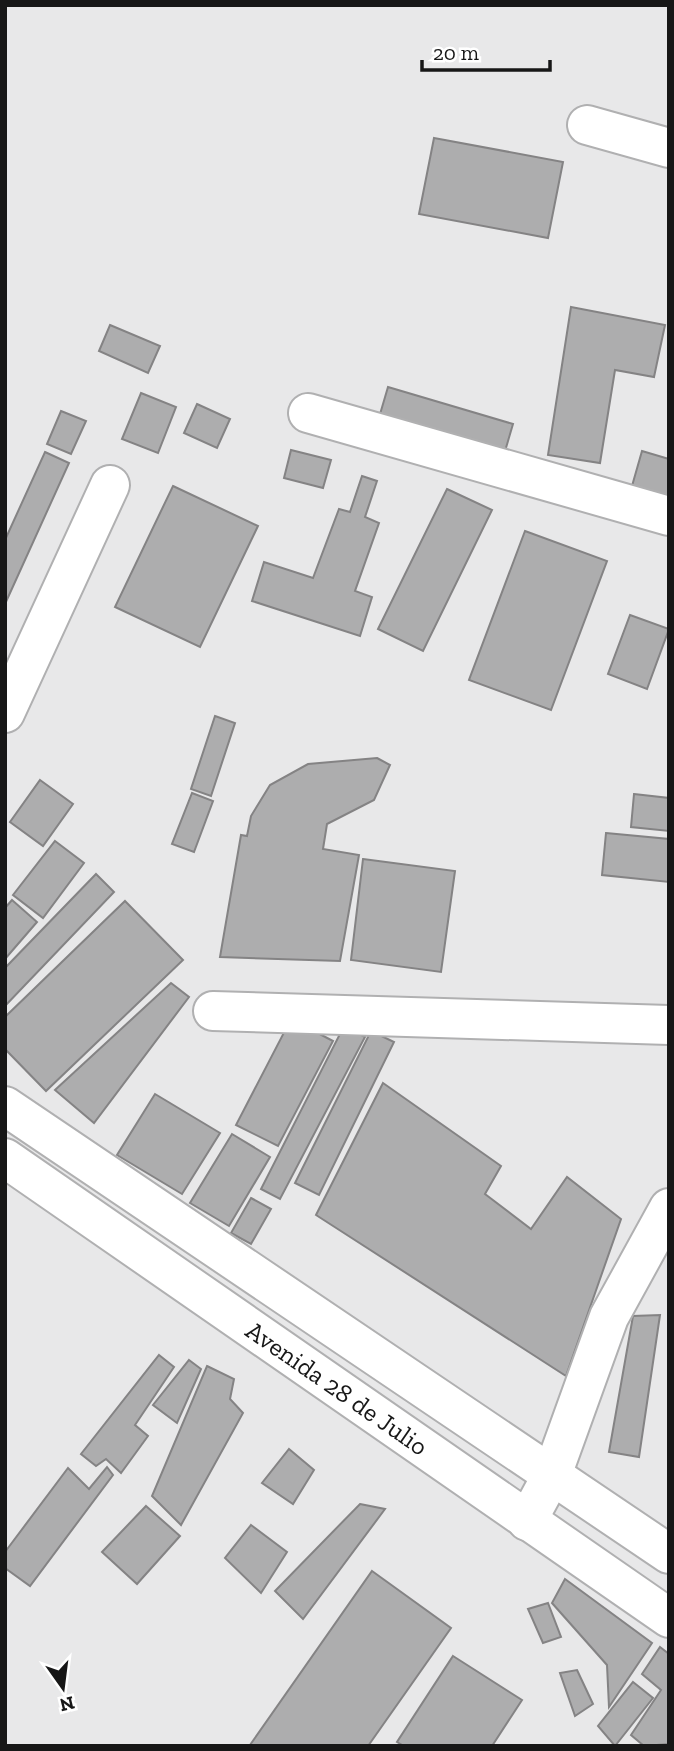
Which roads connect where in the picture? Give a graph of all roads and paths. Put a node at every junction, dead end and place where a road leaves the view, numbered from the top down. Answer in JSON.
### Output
{"nodes":[{"id":1,"x":587,"y":125,"type":"dead end"},
{"id":2,"x":669,"y":148,"type":"edge"},
{"id":3,"x":308,"y":413,"type":"dead end"},
{"id":4,"x":110,"y":485,"type":"dead end"},
{"id":5,"x":669,"y":516,"type":"edge"},
{"id":6,"x":5,"y":713,"type":"edge"},
{"id":7,"x":213,"y":1011,"type":"dead end"},
{"id":8,"x":669,"y":1025,"type":"edge"},
{"id":9,"x":5,"y":1106,"type":"edge"},
{"id":10,"x":38,"y":1129,"type":"junction"},
{"id":11,"x":10,"y":1162,"type":"edge"},
{"id":12,"x":669,"y":1208,"type":"edge"},
{"id":13,"x":552,"y":1475,"type":"junction"},
{"id":14,"x":527,"y":1521,"type":"junction"},
{"id":15,"x":669,"y":1553,"type":"edge"},
{"id":16,"x":669,"y":1618,"type":"edge"}],
"edges":[{"from":1,"to":2,"type":"street"},
{"from":3,"to":5,"type":"street"},
{"from":4,"to":6,"type":"street"},
{"from":7,"to":8,"type":"street"},
{"from":9,"to":10,"type":"street","name":"Avenida 28 de Julio"},
{"from":10,"to":11,"type":"street"},
{"from":10,"to":13,"type":"street","name":"Avenida 28 de Julio"},
{"from":11,"to":14,"type":"street","name":"Avenida 28 de Julio"},
{"from":12,"to":13,"type":"street"},
{"from":13,"to":14,"type":"street"},
{"from":13,"to":15,"type":"street","name":"Avenida 28 de Julio"},
{"from":14,"to":16,"type":"street","name":"Avenida 28 de Julio"}]}
